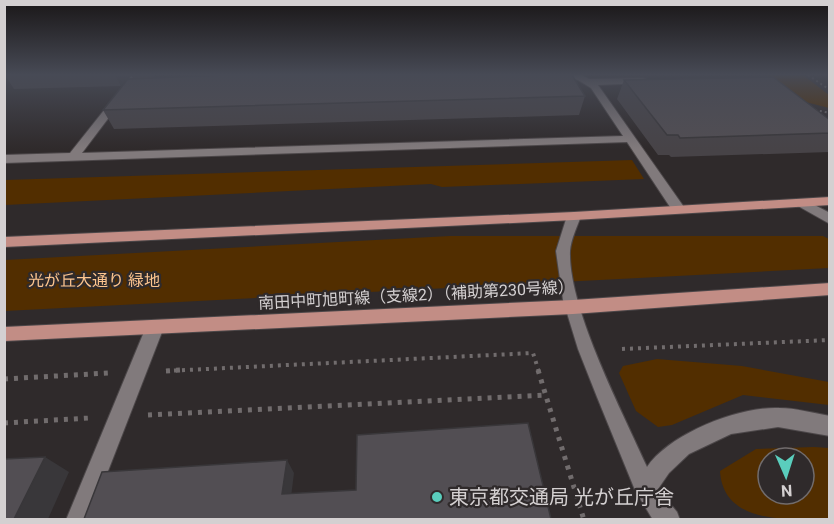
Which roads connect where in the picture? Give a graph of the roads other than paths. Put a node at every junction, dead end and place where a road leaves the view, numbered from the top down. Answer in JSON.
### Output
{"nodes":[{"id":1,"x":118,"y":99,"type":"edge"},
{"id":2,"x":602,"y":99,"type":"edge"},
{"id":3,"x":631,"y":139,"type":"junction"},
{"id":4,"x":74,"y":156,"type":"junction"},
{"id":5,"x":4,"y":159,"type":"edge"},
{"id":6,"x":830,"y":201,"type":"edge"},
{"id":7,"x":803,"y":202,"type":"junction"},
{"id":8,"x":679,"y":210,"type":"junction"},
{"id":9,"x":573,"y":216,"type":"junction"},
{"id":10,"x":830,"y":220,"type":"edge"},
{"id":11,"x":4,"y":242,"type":"edge"},
{"id":12,"x":830,"y":289,"type":"edge"},
{"id":13,"x":573,"y":307,"type":"junction"},
{"id":14,"x":155,"y":327,"type":"junction"},
{"id":15,"x":4,"y":334,"type":"edge"},
{"id":16,"x":830,"y":426,"type":"edge"},
{"id":17,"x":646,"y":488,"type":"junction"},
{"id":18,"x":77,"y":519,"type":"edge"},
{"id":19,"x":669,"y":519,"type":"edge"}],
"edges":[{"from":1,"to":4,"type":"street"},
{"from":2,"to":3,"type":"street"},
{"from":3,"to":4,"type":"street"},
{"from":3,"to":8,"type":"street"},
{"from":4,"to":5,"type":"street"},
{"from":6,"to":7,"type":"main road"},
{"from":7,"to":8,"type":"main road"},
{"from":7,"to":10,"type":"street"},
{"from":8,"to":9,"type":"main road"},
{"from":9,"to":11,"type":"main road"},
{"from":9,"to":13,"type":"street"},
{"from":12,"to":13,"type":"main road","name":"南田中町旭町線（支線2）（補助第230号線）"},
{"from":13,"to":14,"type":"main road","name":"南田中町旭町線（支線2）（補助第230号線）"},
{"from":13,"to":17,"type":"street"},
{"from":14,"to":15,"type":"main road","name":"南田中町旭町線（支線2）（補助第230号線）"},
{"from":14,"to":18,"type":"street"},
{"from":16,"to":17,"type":"street"},
{"from":17,"to":19,"type":"street"}]}
